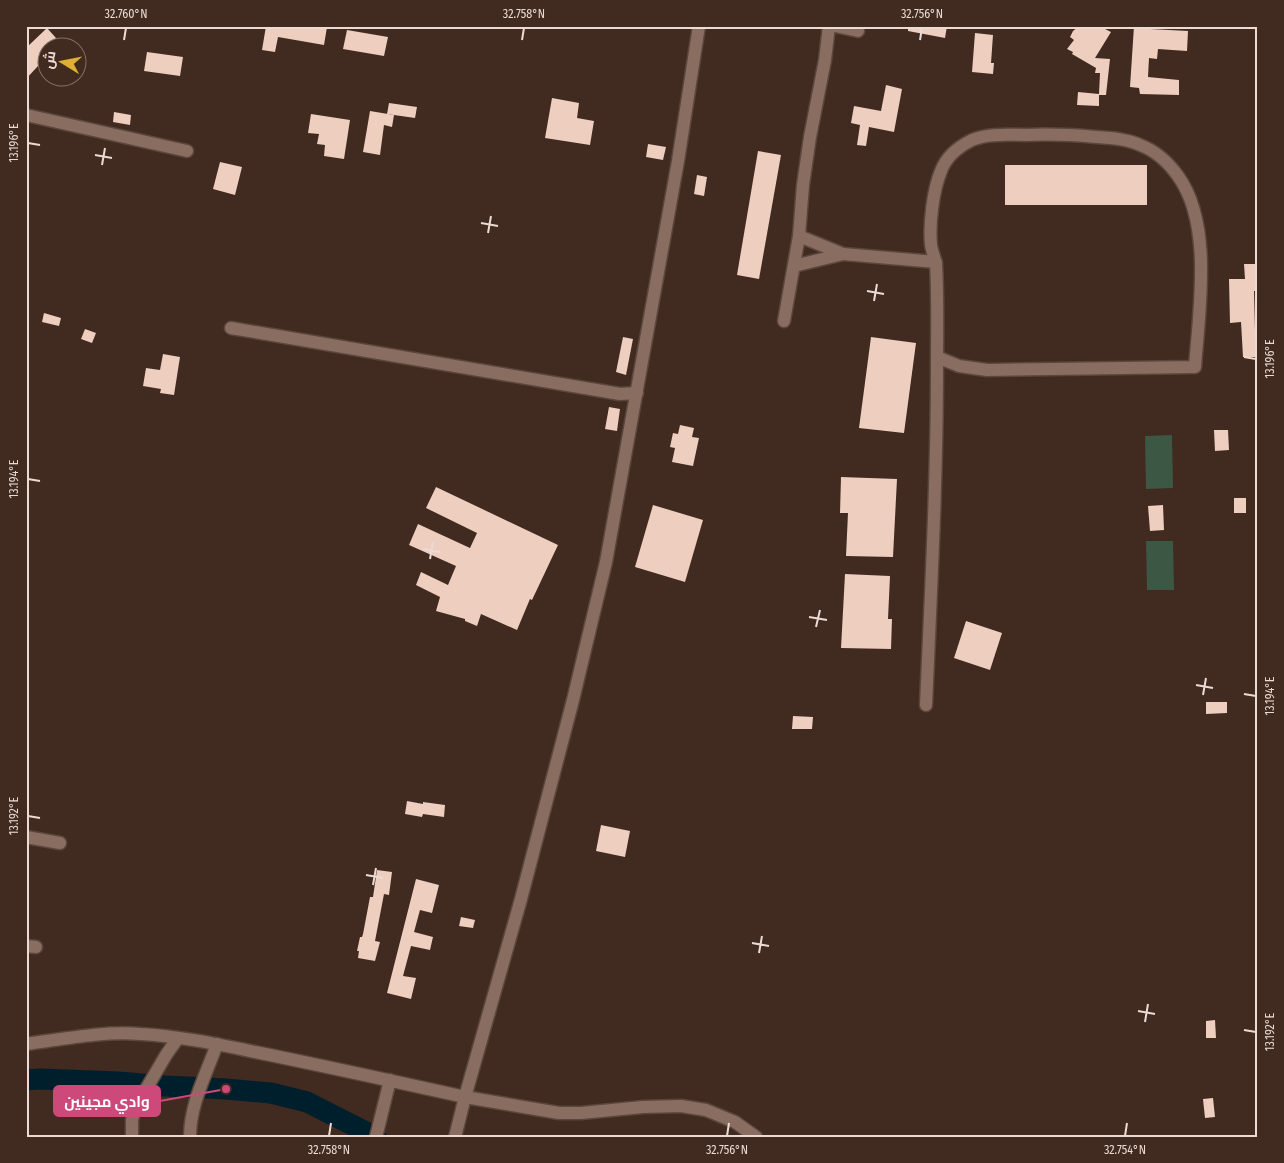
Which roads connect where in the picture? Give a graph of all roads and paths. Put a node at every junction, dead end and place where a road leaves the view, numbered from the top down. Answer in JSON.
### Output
{"nodes":[{"id":1,"x":699,"y":26,"type":"edge"},
{"id":2,"x":829,"y":26,"type":"edge"},
{"id":3,"x":835,"y":26,"type":"edge"},
{"id":4,"x":858,"y":31,"type":"dead end"},
{"id":5,"x":26,"y":115,"type":"edge"},
{"id":6,"x":187,"y":151,"type":"dead end"},
{"id":7,"x":799,"y":236,"type":"junction"},
{"id":8,"x":843,"y":254,"type":"junction"},
{"id":9,"x":936,"y":262,"type":"junction"},
{"id":10,"x":794,"y":266,"type":"junction"},
{"id":11,"x":784,"y":321,"type":"dead end"},
{"id":12,"x":231,"y":328,"type":"dead end"},
{"id":13,"x":936,"y":357,"type":"junction"},
{"id":14,"x":637,"y":393,"type":"junction"},
{"id":15,"x":926,"y":704,"type":"dead end"},
{"id":16,"x":26,"y":838,"type":"edge"},
{"id":17,"x":60,"y":842,"type":"dead end"},
{"id":18,"x":178,"y":1038,"type":"junction"},
{"id":19,"x":26,"y":1044,"type":"edge"},
{"id":20,"x":217,"y":1044,"type":"junction"},
{"id":21,"x":390,"y":1080,"type":"junction"},
{"id":22,"x":465,"y":1097,"type":"junction"},
{"id":23,"x":132,"y":1137,"type":"edge"},
{"id":24,"x":190,"y":1137,"type":"edge"},
{"id":25,"x":376,"y":1137,"type":"edge"},
{"id":26,"x":455,"y":1137,"type":"edge"},
{"id":27,"x":756,"y":1137,"type":"edge"}],
"edges":[{"from":1,"to":14,"type":"street"},
{"from":2,"to":7,"type":"street"},
{"from":3,"to":4,"type":"street"},
{"from":5,"to":6,"type":"street"},
{"from":7,"to":8,"type":"street"},
{"from":7,"to":10,"type":"street"},
{"from":8,"to":9,"type":"street"},
{"from":8,"to":10,"type":"street"},
{"from":9,"to":13,"type":"street"},
{"from":9,"to":13,"type":"street"},
{"from":10,"to":11,"type":"street"},
{"from":12,"to":14,"type":"street"},
{"from":13,"to":15,"type":"street"},
{"from":14,"to":22,"type":"street"},
{"from":16,"to":17,"type":"street"},
{"from":18,"to":19,"type":"street"},
{"from":18,"to":20,"type":"street"},
{"from":18,"to":23,"type":"street"},
{"from":20,"to":21,"type":"street"},
{"from":20,"to":24,"type":"street"},
{"from":21,"to":22,"type":"street"},
{"from":21,"to":25,"type":"street"},
{"from":22,"to":26,"type":"street"},
{"from":22,"to":27,"type":"street"}]}
